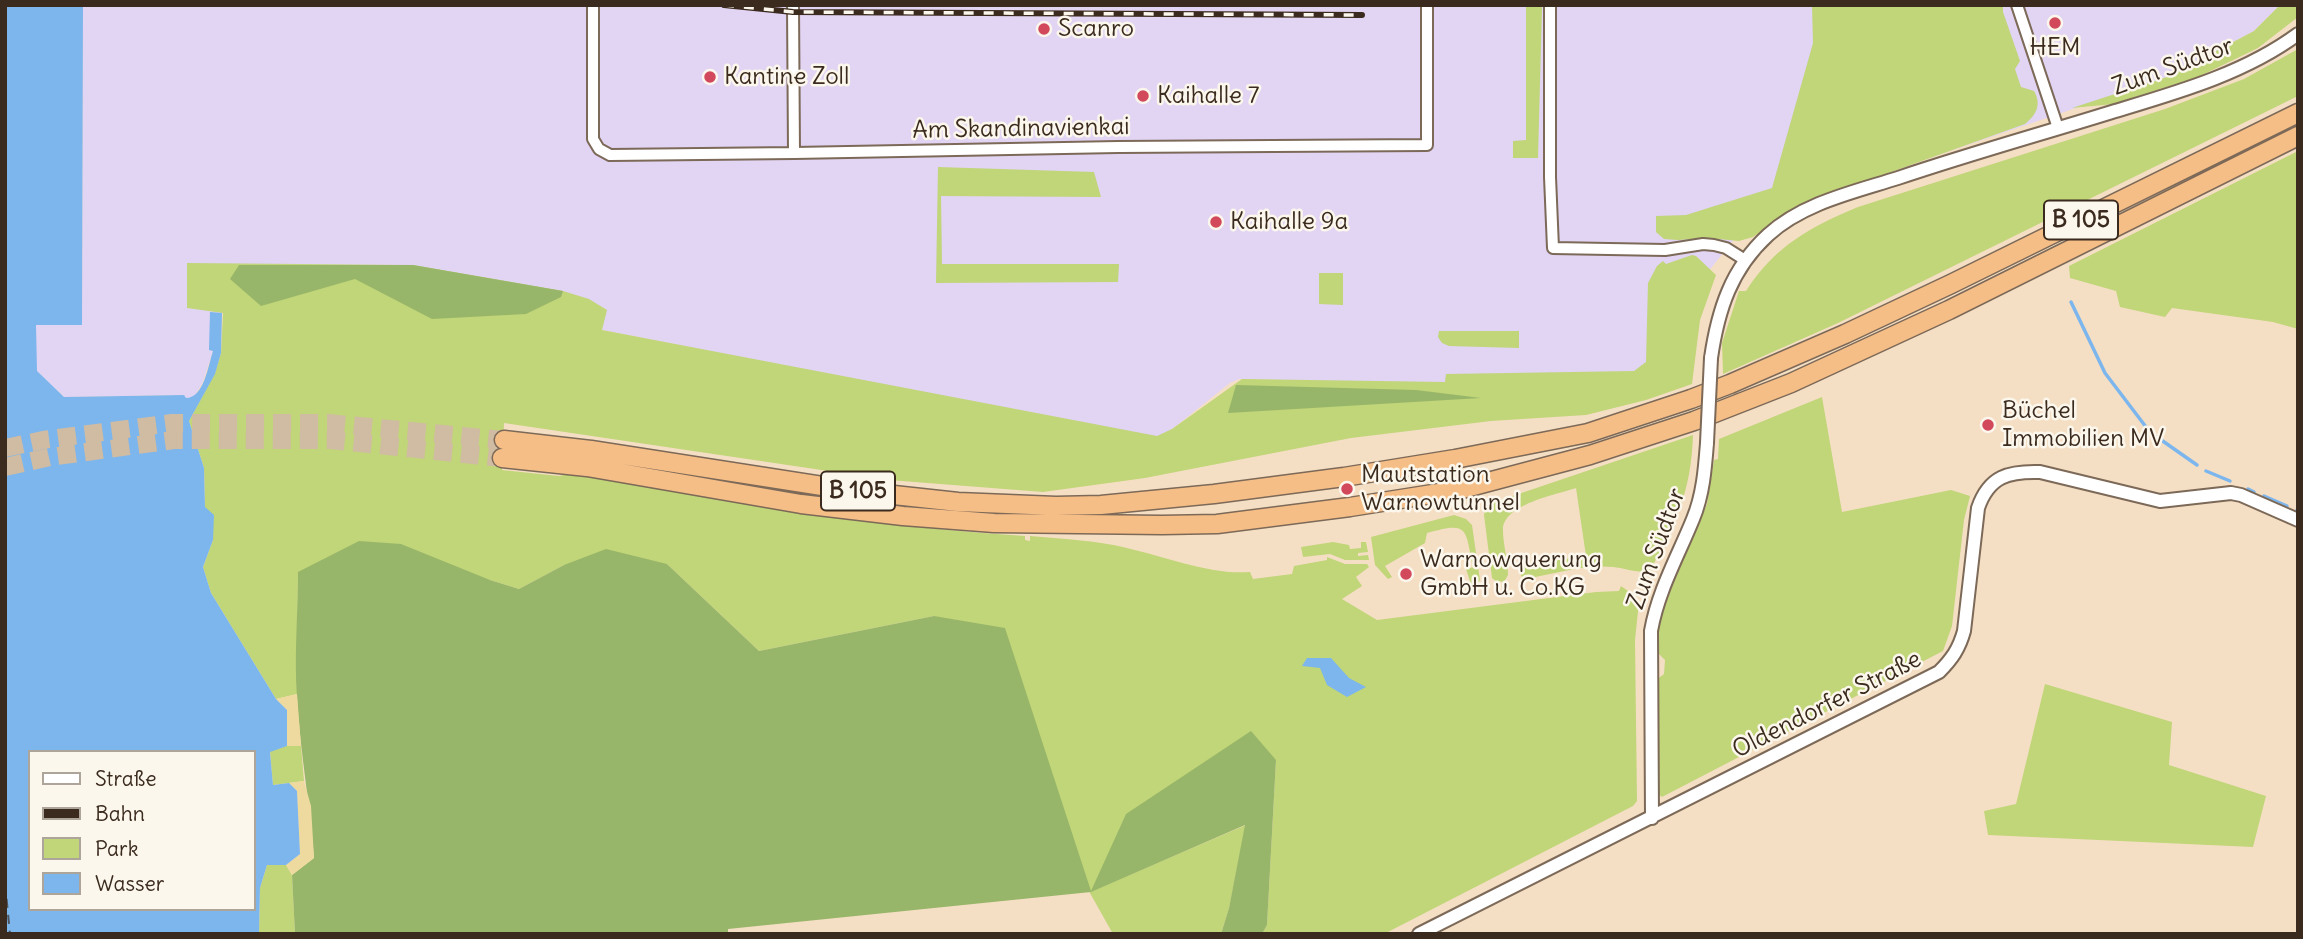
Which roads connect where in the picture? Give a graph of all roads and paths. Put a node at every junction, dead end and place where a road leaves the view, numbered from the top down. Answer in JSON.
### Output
{"nodes":[{"id":1,"x":593,"y":5,"type":"edge"},
{"id":2,"x":793,"y":5,"type":"edge"},
{"id":3,"x":1427,"y":5,"type":"edge"},
{"id":4,"x":1550,"y":5,"type":"edge"},
{"id":5,"x":2017,"y":5,"type":"edge"},
{"id":6,"x":2298,"y":34,"type":"edge"},
{"id":7,"x":2298,"y":113,"type":"edge"},
{"id":8,"x":2058,"y":128,"type":"junction"},
{"id":9,"x":2294,"y":139,"type":"edge"},
{"id":10,"x":794,"y":153,"type":"junction"},
{"id":11,"x":1745,"y":260,"type":"junction"},
{"id":12,"x":2298,"y":520,"type":"edge"},
{"id":13,"x":1651,"y":818,"type":"junction"},
{"id":14,"x":1419,"y":934,"type":"edge"}],
"edges":[{"from":1,"to":10,"type":"street"},
{"from":2,"to":10,"type":"street"},
{"from":3,"to":10,"type":"street","name":"Am Skandinavienkai"},
{"from":4,"to":11,"type":"street"},
{"from":5,"to":8,"type":"street"},
{"from":6,"to":8,"type":"street","name":"Zum Südtor"},
{"from":7,"to":9,"type":"highway","number":"B 105"},
{"from":8,"to":11,"type":"street","name":"Zum Südtor"},
{"from":11,"to":13,"type":"street","name":"Zum Südtor","bridge":true},
{"from":12,"to":13,"type":"street","name":"Oldendorfer Straße"},
{"from":13,"to":14,"type":"street","name":"Oldendorfer Straße"}]}
